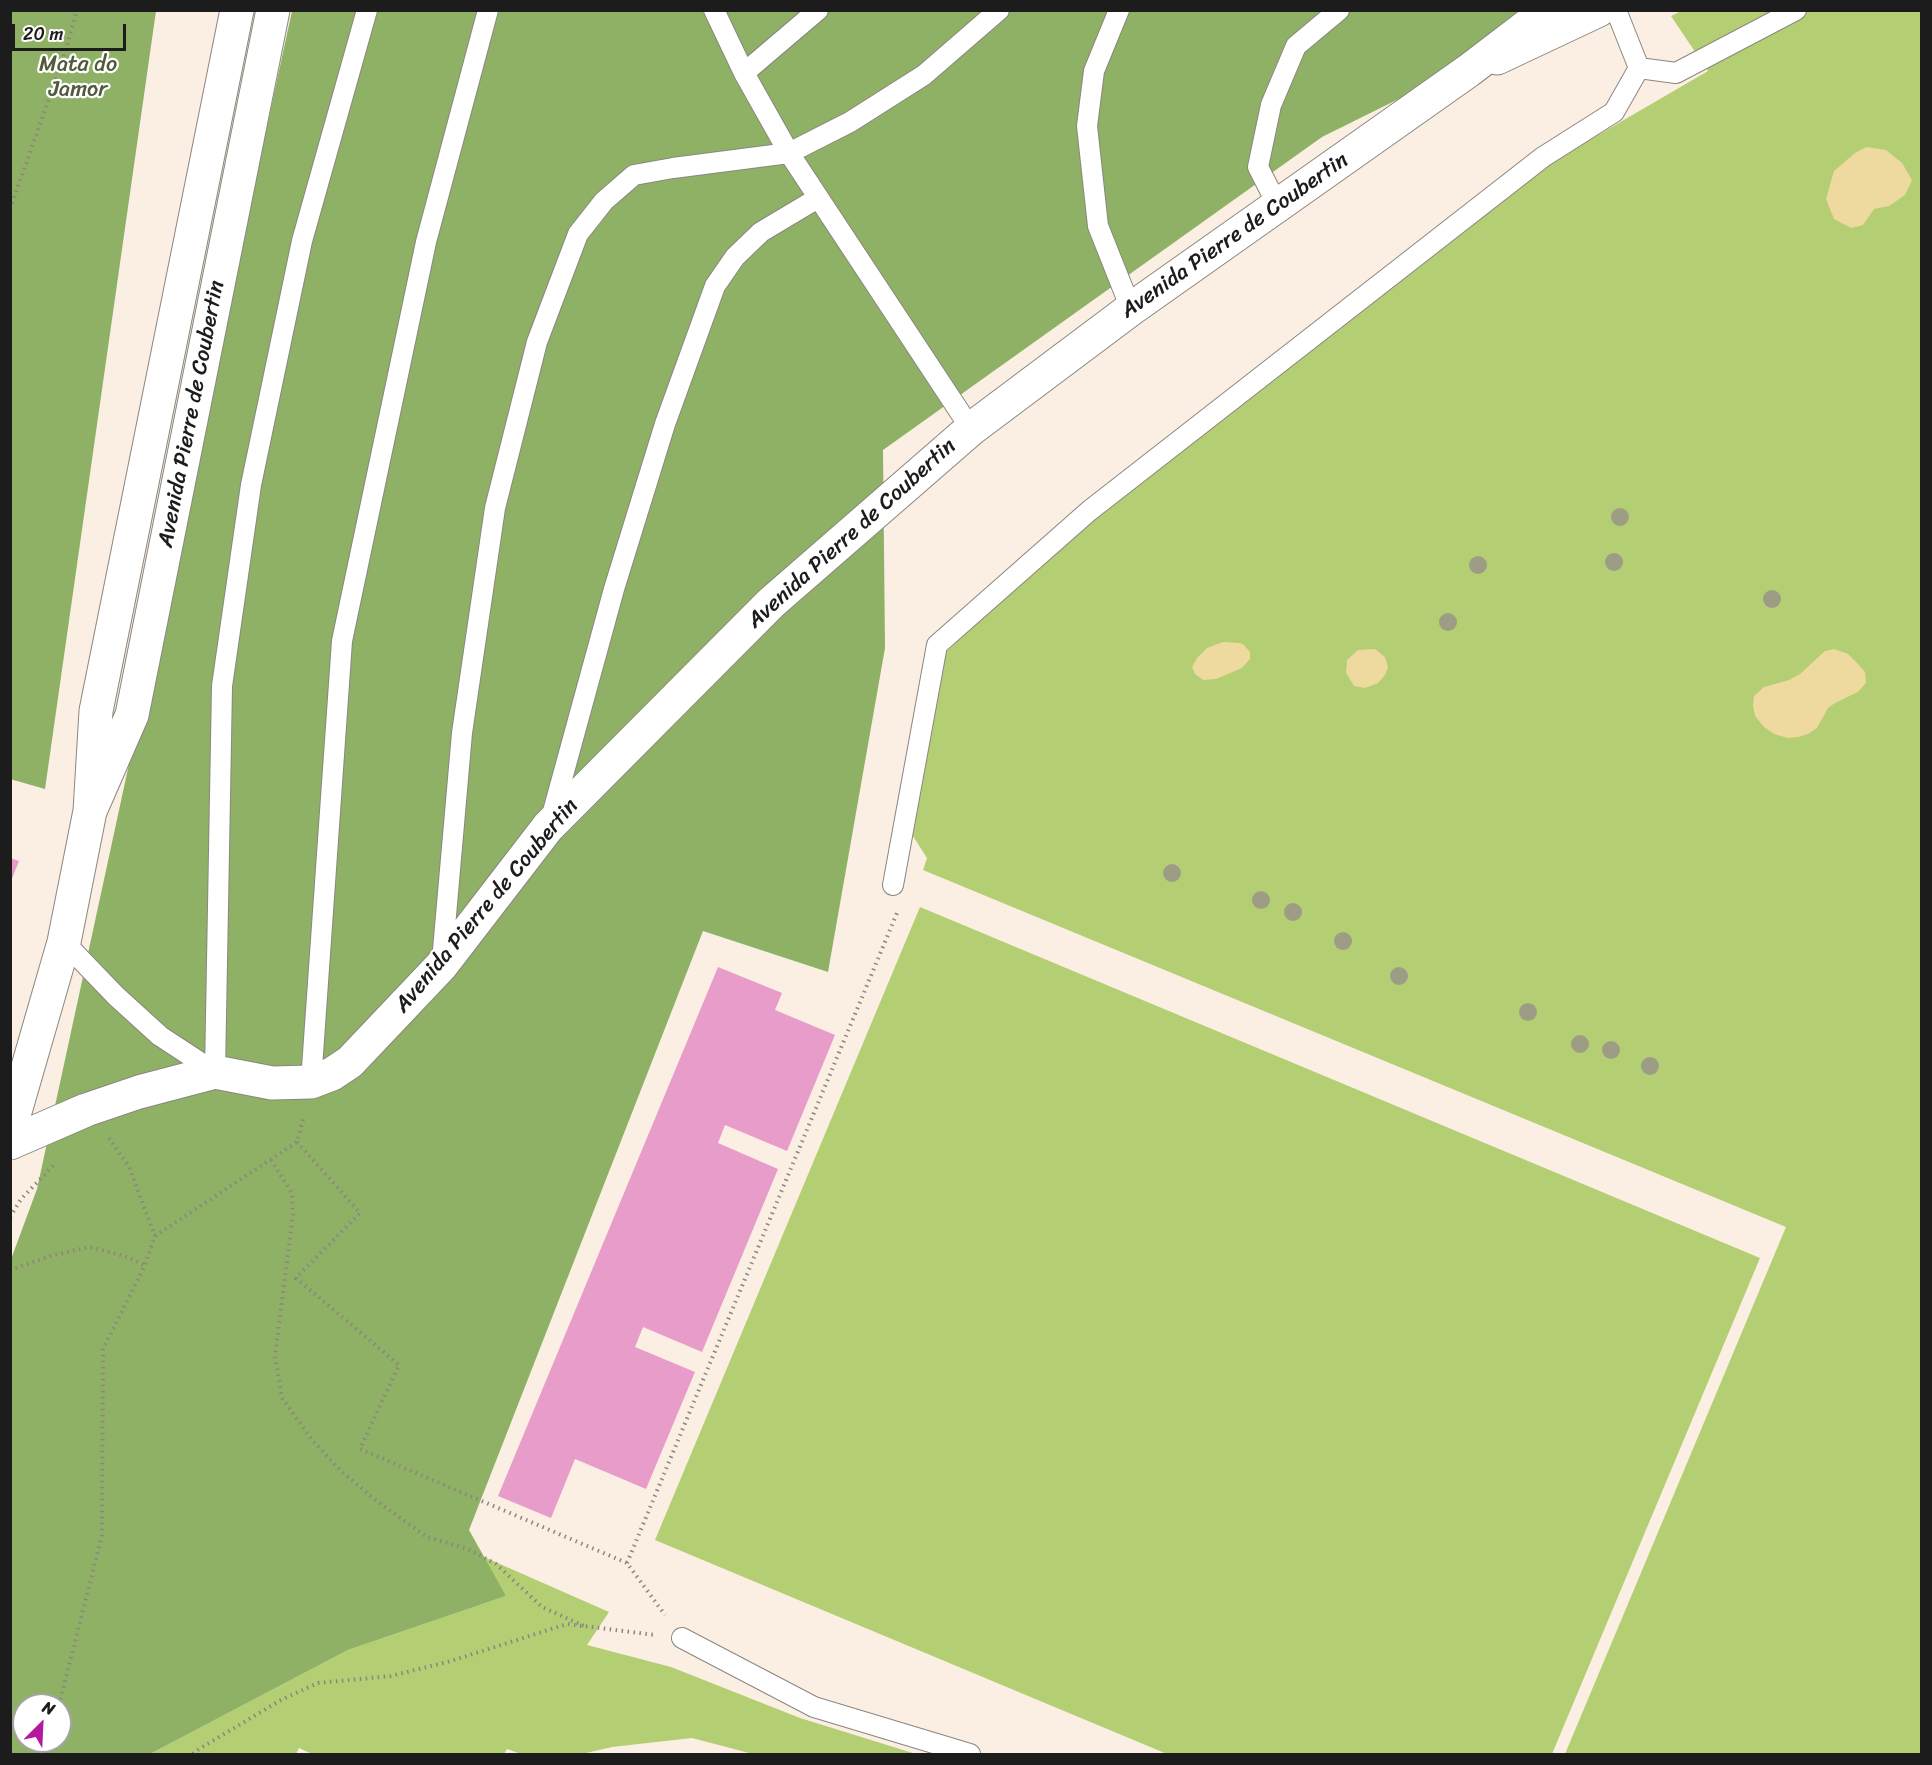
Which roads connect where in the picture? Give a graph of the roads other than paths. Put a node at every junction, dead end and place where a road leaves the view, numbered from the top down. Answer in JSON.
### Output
{"nodes":[{"id":1,"x":237,"y":10,"type":"edge"},
{"id":2,"x":273,"y":10,"type":"edge"},
{"id":3,"x":367,"y":10,"type":"edge"},
{"id":4,"x":488,"y":10,"type":"edge"},
{"id":5,"x":714,"y":10,"type":"edge"},
{"id":6,"x":818,"y":10,"type":"edge"},
{"id":7,"x":999,"y":10,"type":"edge"},
{"id":8,"x":1119,"y":10,"type":"edge"},
{"id":9,"x":1339,"y":10,"type":"edge"},
{"id":10,"x":1548,"y":10,"type":"edge"},
{"id":11,"x":1599,"y":10,"type":"edge"},
{"id":12,"x":1616,"y":10,"type":"edge"},
{"id":13,"x":1796,"y":10,"type":"edge"},
{"id":14,"x":1639,"y":68,"type":"junction"},
{"id":15,"x":1468,"y":71,"type":"junction"},
{"id":16,"x":744,"y":73,"type":"junction"},
{"id":17,"x":789,"y":153,"type":"junction"},
{"id":18,"x":818,"y":198,"type":"junction"},
{"id":19,"x":1278,"y":206,"type":"junction"},
{"id":20,"x":1131,"y":309,"type":"junction"},
{"id":21,"x":971,"y":429,"type":"junction"},
{"id":22,"x":90,"y":811,"type":"junction"},
{"id":23,"x":548,"y":827,"type":"junction"},
{"id":24,"x":893,"y":885,"type":"road end"},
{"id":25,"x":64,"y":942,"type":"junction"},
{"id":26,"x":441,"y":966,"type":"junction"},
{"id":27,"x":215,"y":1072,"type":"junction"},
{"id":28,"x":311,"y":1082,"type":"junction"},
{"id":29,"x":10,"y":1129,"type":"edge"},
{"id":30,"x":10,"y":1143,"type":"edge"},
{"id":31,"x":682,"y":1638,"type":"road end"},
{"id":32,"x":970,"y":1755,"type":"edge"}],
"edges":[{"from":1,"to":22,"type":"street","name":"Avenida Pierre de Coubertin"},
{"from":2,"to":22,"type":"street","name":"Avenida Pierre de Coubertin"},
{"from":3,"to":27,"type":"lane"},
{"from":4,"to":28,"type":"lane"},
{"from":5,"to":16,"type":"lane"},
{"from":6,"to":16,"type":"lane"},
{"from":7,"to":17,"type":"lane"},
{"from":8,"to":20,"type":"lane"},
{"from":9,"to":19,"type":"lane"},
{"from":10,"to":15,"type":"street","name":"Avenida Pierre de Coubertin"},
{"from":11,"to":15,"type":"street"},
{"from":12,"to":14,"type":"lane"},
{"from":13,"to":14,"type":"lane"},
{"from":14,"to":24,"type":"lane"},
{"from":15,"to":19,"type":"street","name":"Avenida Pierre de Coubertin"},
{"from":16,"to":17,"type":"lane"},
{"from":17,"to":18,"type":"lane"},
{"from":17,"to":26,"type":"lane"},
{"from":18,"to":21,"type":"lane"},
{"from":18,"to":23,"type":"lane"},
{"from":19,"to":20,"type":"street","name":"Avenida Pierre de Coubertin"},
{"from":20,"to":21,"type":"street","name":"Avenida Pierre de Coubertin"},
{"from":21,"to":23,"type":"street","name":"Avenida Pierre de Coubertin"},
{"from":22,"to":25,"type":"street","name":"Avenida Pierre de Coubertin"},
{"from":23,"to":26,"type":"street","name":"Avenida Pierre de Coubertin"},
{"from":25,"to":27,"type":"lane","name":"Avenida Pierre de Coubertin"},
{"from":25,"to":29,"type":"street","name":"Avenida Pierre de Coubertin"},
{"from":26,"to":28,"type":"street","name":"Avenida Pierre de Coubertin"},
{"from":27,"to":28,"type":"street","name":"Avenida Pierre de Coubertin"},
{"from":27,"to":30,"type":"street","name":"Avenida Pierre de Coubertin"},
{"from":31,"to":32,"type":"lane"}]}
